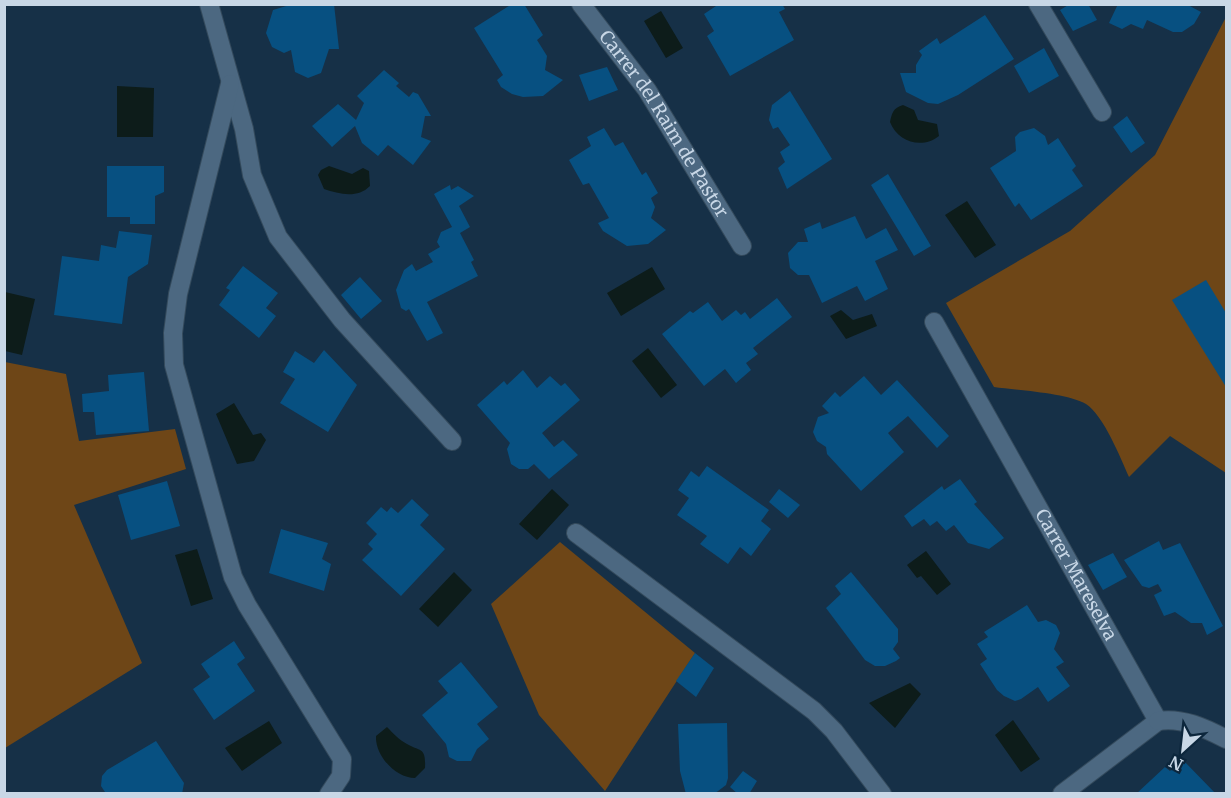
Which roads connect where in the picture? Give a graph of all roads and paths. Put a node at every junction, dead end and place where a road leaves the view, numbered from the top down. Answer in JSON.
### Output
{"nodes":[{"id":1,"x":209,"y":4,"type":"edge"},
{"id":2,"x":581,"y":4,"type":"edge"},
{"id":3,"x":1038,"y":4,"type":"edge"},
{"id":4,"x":230,"y":84,"type":"junction"},
{"id":5,"x":1102,"y":112,"type":"dead end"},
{"id":6,"x":742,"y":246,"type":"dead end"},
{"id":7,"x":934,"y":322,"type":"dead end"},
{"id":8,"x":452,"y":441,"type":"dead end"},
{"id":9,"x":576,"y":533,"type":"dead end"},
{"id":10,"x":1158,"y":721,"type":"junction"},
{"id":11,"x":1227,"y":739,"type":"edge"},
{"id":12,"x":329,"y":794,"type":"edge"},
{"id":13,"x":882,"y":794,"type":"edge"},
{"id":14,"x":1062,"y":794,"type":"edge"}],
"edges":[{"from":1,"to":4,"type":"street"},
{"from":2,"to":6,"type":"street","name":"Carrer del Raim de Pastor"},
{"from":3,"to":5,"type":"street"},
{"from":4,"to":8,"type":"street"},
{"from":4,"to":12,"type":"street"},
{"from":7,"to":10,"type":"street","name":"Carrer Mareselva"},
{"from":9,"to":13,"type":"street"},
{"from":10,"to":11,"type":"street"},
{"from":10,"to":14,"type":"street"}]}
